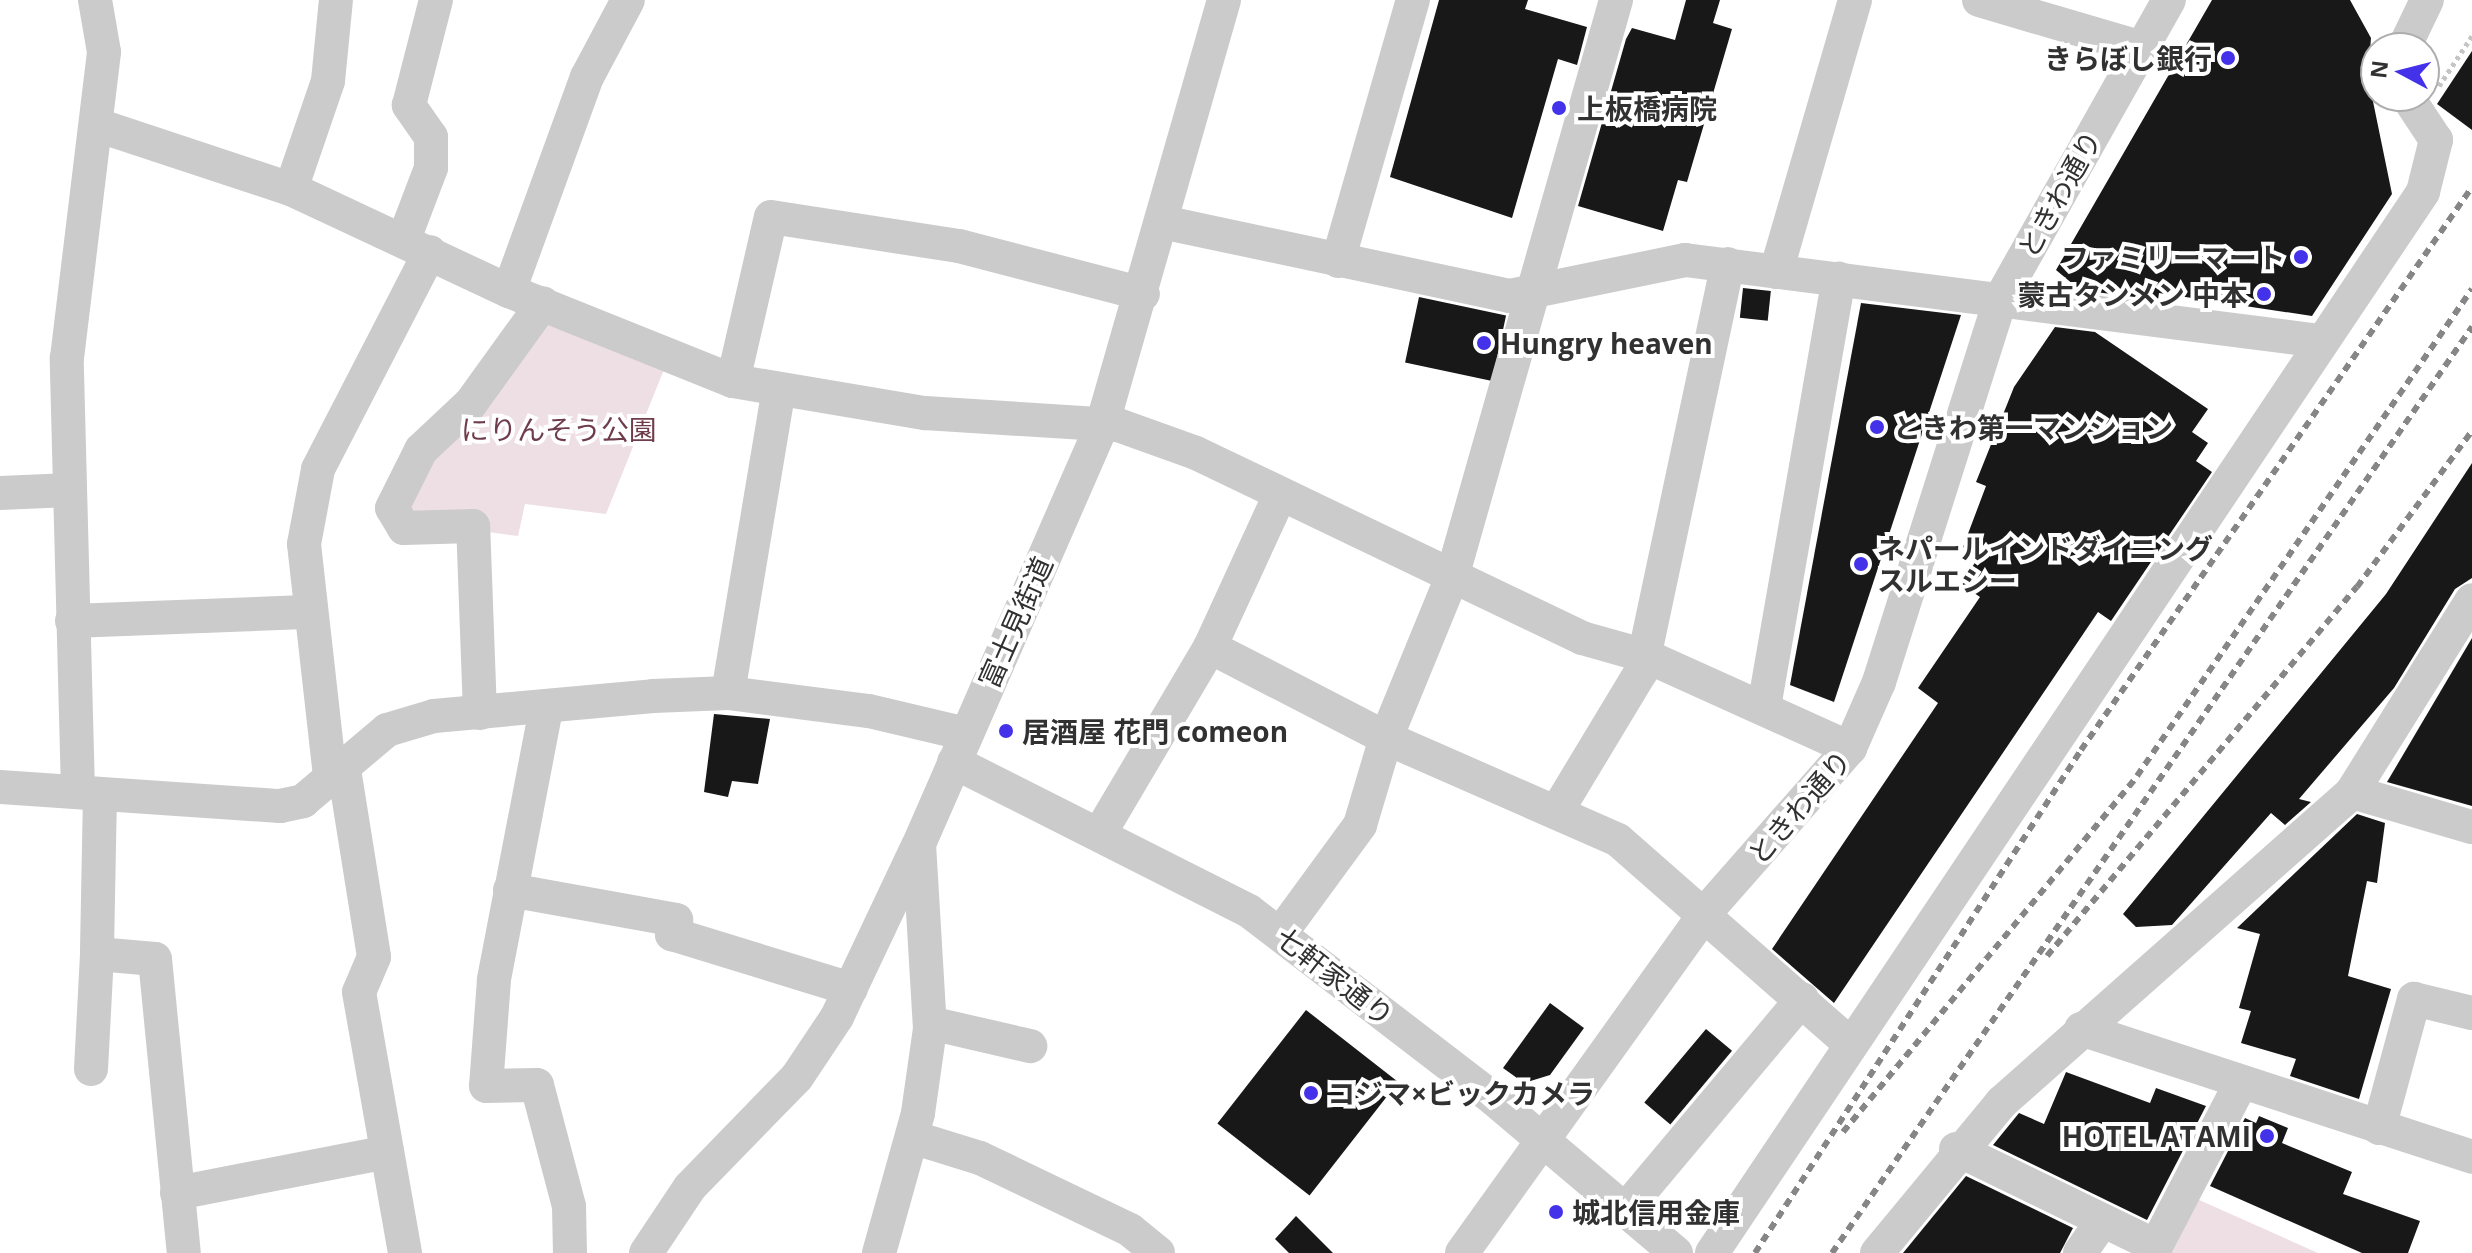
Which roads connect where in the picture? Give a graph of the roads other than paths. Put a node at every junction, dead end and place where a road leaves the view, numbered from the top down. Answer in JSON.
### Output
{"nodes":[{"id":1,"x":95,"y":0,"type":"edge"},
{"id":2,"x":336,"y":0,"type":"edge"},
{"id":3,"x":436,"y":0,"type":"edge"},
{"id":4,"x":628,"y":0,"type":"edge"},
{"id":5,"x":1224,"y":0,"type":"edge"},
{"id":6,"x":1413,"y":0,"type":"edge"},
{"id":7,"x":1616,"y":0,"type":"edge"},
{"id":8,"x":1855,"y":0,"type":"edge"},
{"id":9,"x":1979,"y":0,"type":"edge"},
{"id":10,"x":2169,"y":0,"type":"edge"},
{"id":11,"x":2417,"y":3,"type":"edge"},
{"id":12,"x":2409,"y":32,"type":"edge"},
{"id":13,"x":2139,"y":47,"type":"junction"},
{"id":14,"x":2426,"y":112,"type":"edge"},
{"id":15,"x":97,"y":125,"type":"junction"},
{"id":16,"x":291,"y":189,"type":"junction"},
{"id":17,"x":1162,"y":222,"type":"junction"},
{"id":18,"x":417,"y":246,"type":"junction"},
{"id":19,"x":1338,"y":261,"type":"junction"},
{"id":20,"x":1728,"y":264,"type":"junction"},
{"id":21,"x":1776,"y":272,"type":"junction"},
{"id":22,"x":1839,"y":279,"type":"junction"},
{"id":23,"x":1535,"y":286,"type":"junction"},
{"id":24,"x":509,"y":291,"type":"junction"},
{"id":25,"x":1143,"y":294,"type":"junction"},
{"id":26,"x":2001,"y":298,"type":"junction"},
{"id":27,"x":543,"y":303,"type":"junction"},
{"id":28,"x":2320,"y":341,"type":"junction"},
{"id":29,"x":733,"y":381,"type":"junction"},
{"id":30,"x":778,"y":393,"type":"junction"},
{"id":31,"x":1103,"y":422,"type":"junction"},
{"id":32,"x":70,"y":490,"type":"junction"},
{"id":33,"x":0,"y":493,"type":"edge"},
{"id":34,"x":1280,"y":495,"type":"junction"},
{"id":35,"x":1452,"y":577,"type":"junction"},
{"id":36,"x":2472,"y":600,"type":"edge"},
{"id":37,"x":311,"y":612,"type":"junction"},
{"id":38,"x":72,"y":621,"type":"junction"},
{"id":39,"x":1210,"y":647,"type":"junction"},
{"id":40,"x":1646,"y":656,"type":"junction"},
{"id":41,"x":728,"y":693,"type":"junction"},
{"id":42,"x":1764,"y":707,"type":"junction"},
{"id":43,"x":546,"y":709,"type":"junction"},
{"id":44,"x":480,"y":713,"type":"junction"},
{"id":45,"x":1386,"y":738,"type":"junction"},
{"id":46,"x":960,"y":748,"type":"junction"},
{"id":47,"x":1850,"y":748,"type":"junction"},
{"id":48,"x":337,"y":769,"type":"junction"},
{"id":49,"x":0,"y":787,"type":"edge"},
{"id":50,"x":2352,"y":792,"type":"junction"},
{"id":51,"x":89,"y":793,"type":"junction"},
{"id":52,"x":1557,"y":811,"type":"junction"},
{"id":53,"x":2472,"y":827,"type":"edge"},
{"id":54,"x":1100,"y":833,"type":"junction"},
{"id":55,"x":919,"y":844,"type":"junction"},
{"id":56,"x":510,"y":890,"type":"junction"},
{"id":57,"x":1705,"y":913,"type":"junction"},
{"id":58,"x":1281,"y":933,"type":"junction"},
{"id":59,"x":97,"y":954,"type":"junction"},
{"id":60,"x":851,"y":989,"type":"junction"},
{"id":61,"x":1802,"y":999,"type":"junction"},
{"id":62,"x":2472,"y":1013,"type":"edge"},
{"id":63,"x":930,"y":1023,"type":"junction"},
{"id":64,"x":2081,"y":1029,"type":"junction"},
{"id":65,"x":1851,"y":1045,"type":"junction"},
{"id":66,"x":1030,"y":1046,"type":"dead end"},
{"id":67,"x":91,"y":1069,"type":"dead end"},
{"id":68,"x":2241,"y":1083,"type":"junction"},
{"id":69,"x":2379,"y":1128,"type":"junction"},
{"id":70,"x":912,"y":1137,"type":"junction"},
{"id":71,"x":1541,"y":1138,"type":"junction"},
{"id":72,"x":1956,"y":1149,"type":"junction"},
{"id":73,"x":387,"y":1152,"type":"junction"},
{"id":74,"x":2472,"y":1157,"type":"edge"},
{"id":75,"x":177,"y":1193,"type":"junction"},
{"id":76,"x":1626,"y":1209,"type":"junction"},
{"id":77,"x":2102,"y":1222,"type":"junction"},
{"id":78,"x":1141,"y":1248,"type":"edge"},
{"id":79,"x":184,"y":1253,"type":"edge"},
{"id":80,"x":405,"y":1253,"type":"edge"},
{"id":81,"x":570,"y":1253,"type":"edge"},
{"id":82,"x":646,"y":1253,"type":"edge"},
{"id":83,"x":879,"y":1253,"type":"edge"},
{"id":84,"x":1462,"y":1253,"type":"edge"},
{"id":85,"x":1676,"y":1253,"type":"edge"},
{"id":86,"x":1712,"y":1253,"type":"edge"},
{"id":87,"x":1877,"y":1253,"type":"edge"},
{"id":88,"x":2080,"y":1253,"type":"edge"}],
"edges":[{"from":1,"to":15,"type":"street"},
{"from":2,"to":16,"type":"street"},
{"from":3,"to":18,"type":"street"},
{"from":4,"to":24,"type":"street"},
{"from":5,"to":17,"type":"street","name":"富士見街道"},
{"from":6,"to":19,"type":"street"},
{"from":7,"to":23,"type":"street"},
{"from":8,"to":21,"type":"street"},
{"from":9,"to":13,"type":"street"},
{"from":10,"to":13,"type":"street","name":"ときわ通り"},
{"from":11,"to":12,"type":"street"},
{"from":13,"to":26,"type":"street","name":"ときわ通り"},
{"from":14,"to":28,"type":"street"},
{"from":15,"to":16,"type":"street"},
{"from":15,"to":32,"type":"street"},
{"from":16,"to":18,"type":"street"},
{"from":17,"to":19,"type":"street"},
{"from":17,"to":25,"type":"street","name":"富士見街道"},
{"from":18,"to":24,"type":"street"},
{"from":18,"to":37,"type":"street"},
{"from":19,"to":23,"type":"street"},
{"from":20,"to":21,"type":"street"},
{"from":20,"to":23,"type":"street"},
{"from":20,"to":40,"type":"street"},
{"from":21,"to":22,"type":"street"},
{"from":22,"to":26,"type":"street"},
{"from":22,"to":42,"type":"street"},
{"from":23,"to":35,"type":"street"},
{"from":24,"to":27,"type":"street"},
{"from":25,"to":29,"type":"street"},
{"from":25,"to":31,"type":"street","name":"富士見街道"},
{"from":26,"to":28,"type":"street"},
{"from":26,"to":47,"type":"street","name":"ときわ通り"},
{"from":27,"to":29,"type":"street"},
{"from":27,"to":44,"type":"street"},
{"from":28,"to":65,"type":"street"},
{"from":29,"to":30,"type":"street"},
{"from":30,"to":31,"type":"street"},
{"from":30,"to":41,"type":"street"},
{"from":31,"to":34,"type":"street"},
{"from":31,"to":46,"type":"street","name":"富士見街道"},
{"from":32,"to":33,"type":"street"},
{"from":32,"to":38,"type":"street"},
{"from":34,"to":35,"type":"street"},
{"from":34,"to":39,"type":"street"},
{"from":35,"to":40,"type":"street"},
{"from":35,"to":45,"type":"street"},
{"from":36,"to":50,"type":"street"},
{"from":37,"to":38,"type":"street"},
{"from":37,"to":48,"type":"street"},
{"from":38,"to":51,"type":"street"},
{"from":39,"to":45,"type":"street"},
{"from":39,"to":54,"type":"street"},
{"from":40,"to":42,"type":"street"},
{"from":40,"to":52,"type":"street"},
{"from":41,"to":43,"type":"street","name":"七軒家通り"},
{"from":41,"to":46,"type":"street","name":"七軒家通り"},
{"from":42,"to":47,"type":"street"},
{"from":43,"to":44,"type":"street","name":"七軒家通り"},
{"from":43,"to":56,"type":"street"},
{"from":44,"to":48,"type":"street","name":"七軒家通り"},
{"from":45,"to":52,"type":"street"},
{"from":45,"to":58,"type":"street"},
{"from":46,"to":54,"type":"street","name":"七軒家通り"},
{"from":46,"to":55,"type":"street","name":"富士見街道"},
{"from":47,"to":57,"type":"street","name":"ときわ通り"},
{"from":48,"to":51,"type":"street","name":"七軒家通り"},
{"from":48,"to":73,"type":"street"},
{"from":49,"to":51,"type":"street","name":"七軒家通り"},
{"from":50,"to":53,"type":"street"},
{"from":50,"to":64,"type":"street"},
{"from":51,"to":59,"type":"street"},
{"from":52,"to":57,"type":"street"},
{"from":54,"to":58,"type":"street","name":"七軒家通り"},
{"from":55,"to":60,"type":"street"},
{"from":55,"to":63,"type":"street","name":"富士見街道"},
{"from":56,"to":60,"type":"street"},
{"from":56,"to":81,"type":"street"},
{"from":57,"to":61,"type":"street"},
{"from":57,"to":71,"type":"street","name":"ときわ通り"},
{"from":58,"to":71,"type":"street","name":"七軒家通り"},
{"from":59,"to":67,"type":"street"},
{"from":59,"to":75,"type":"street"},
{"from":60,"to":82,"type":"street"},
{"from":61,"to":65,"type":"street"},
{"from":61,"to":76,"type":"street"},
{"from":62,"to":69,"type":"street"},
{"from":63,"to":66,"type":"street"},
{"from":63,"to":70,"type":"street","name":"富士見街道"},
{"from":64,"to":68,"type":"street"},
{"from":64,"to":72,"type":"street"},
{"from":65,"to":86,"type":"street"},
{"from":68,"to":69,"type":"street"},
{"from":68,"to":77,"type":"street"},
{"from":69,"to":74,"type":"street"},
{"from":70,"to":78,"type":"street"},
{"from":70,"to":83,"type":"street","name":"富士見街道"},
{"from":71,"to":76,"type":"street","name":"七軒家通り"},
{"from":71,"to":84,"type":"street","name":"ときわ通り"},
{"from":72,"to":77,"type":"street"},
{"from":72,"to":87,"type":"street"},
{"from":73,"to":75,"type":"street"},
{"from":73,"to":80,"type":"street"},
{"from":75,"to":79,"type":"street"},
{"from":76,"to":85,"type":"street","name":"七軒家通り"},
{"from":77,"to":88,"type":"street"}]}
